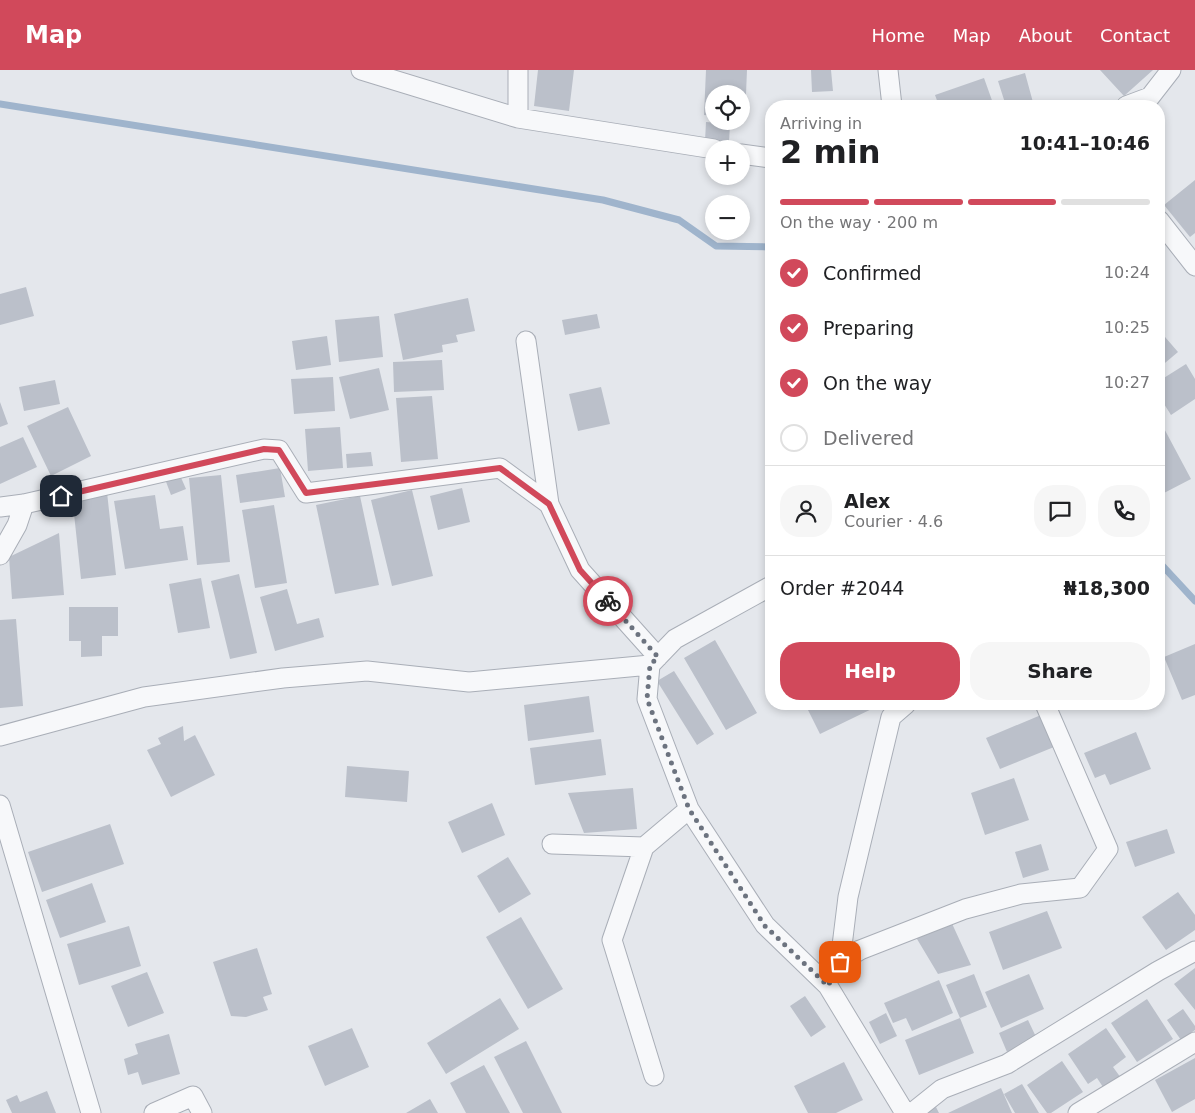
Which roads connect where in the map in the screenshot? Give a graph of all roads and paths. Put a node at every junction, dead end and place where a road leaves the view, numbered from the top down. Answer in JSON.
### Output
{"nodes":[{"id":1,"x":361,"y":70,"type":"edge"},
{"id":2,"x":518,"y":70,"type":"edge"},
{"id":3,"x":888,"y":70,"type":"edge"},
{"id":4,"x":1171,"y":70,"type":"edge"},
{"id":5,"x":891,"y":100,"type":"edge"},
{"id":6,"x":1142,"y":100,"type":"edge"},
{"id":7,"x":518,"y":118,"type":"junction"},
{"id":8,"x":705,"y":148,"type":"edge"},
{"id":9,"x":750,"y":155,"type":"edge"},
{"id":10,"x":765,"y":157,"type":"edge"},
{"id":11,"x":1165,"y":228,"type":"edge"},
{"id":12,"x":1195,"y":266,"type":"edge"},
{"id":13,"x":526,"y":342,"type":"dead end"},
{"id":14,"x":24,"y":504,"type":"junction"},
{"id":15,"x":549,"y":504,"type":"junction"},
{"id":16,"x":0,"y":507,"type":"edge"},
{"id":17,"x":0,"y":555,"type":"edge"},
{"id":18,"x":765,"y":589,"type":"edge"},
{"id":19,"x":654,"y":661,"type":"junction"},
{"id":20,"x":899,"y":710,"type":"edge"},
{"id":21,"x":1049,"y":710,"type":"edge"},
{"id":22,"x":0,"y":736,"type":"edge"},
{"id":23,"x":0,"y":805,"type":"edge"},
{"id":24,"x":689,"y":809,"type":"junction"},
{"id":25,"x":552,"y":844,"type":"dead end"},
{"id":26,"x":644,"y":847,"type":"junction"},
{"id":27,"x":1195,"y":951,"type":"edge"},
{"id":28,"x":840,"y":962,"type":"junction"},
{"id":29,"x":828,"y":986,"type":"junction"},
{"id":30,"x":1195,"y":1042,"type":"edge"},
{"id":31,"x":654,"y":1076,"type":"dead end"},
{"id":32,"x":91,"y":1113,"type":"edge"},
{"id":33,"x":154,"y":1113,"type":"edge"},
{"id":34,"x":202,"y":1113,"type":"edge"},
{"id":35,"x":905,"y":1113,"type":"edge"},
{"id":36,"x":912,"y":1113,"type":"edge"},
{"id":37,"x":1078,"y":1113,"type":"edge"}],
"edges":[{"from":1,"to":7,"type":"street"},
{"from":2,"to":7,"type":"street"},
{"from":3,"to":5,"type":"street"},
{"from":4,"to":6,"type":"street"},
{"from":7,"to":8,"type":"street"},
{"from":9,"to":10,"type":"street"},
{"from":11,"to":12,"type":"street"},
{"from":13,"to":15,"type":"street"},
{"from":14,"to":15,"type":"street"},
{"from":14,"to":16,"type":"street"},
{"from":14,"to":17,"type":"street"},
{"from":15,"to":19,"type":"street"},
{"from":18,"to":19,"type":"street"},
{"from":19,"to":22,"type":"street"},
{"from":19,"to":24,"type":"street"},
{"from":20,"to":28,"type":"street"},
{"from":21,"to":28,"type":"street"},
{"from":23,"to":32,"type":"street"},
{"from":24,"to":26,"type":"street"},
{"from":24,"to":29,"type":"street"},
{"from":25,"to":26,"type":"street"},
{"from":26,"to":31,"type":"street"},
{"from":27,"to":36,"type":"street"},
{"from":28,"to":29,"type":"street"},
{"from":29,"to":35,"type":"street"},
{"from":30,"to":37,"type":"street"},
{"from":33,"to":34,"type":"street"}]}
